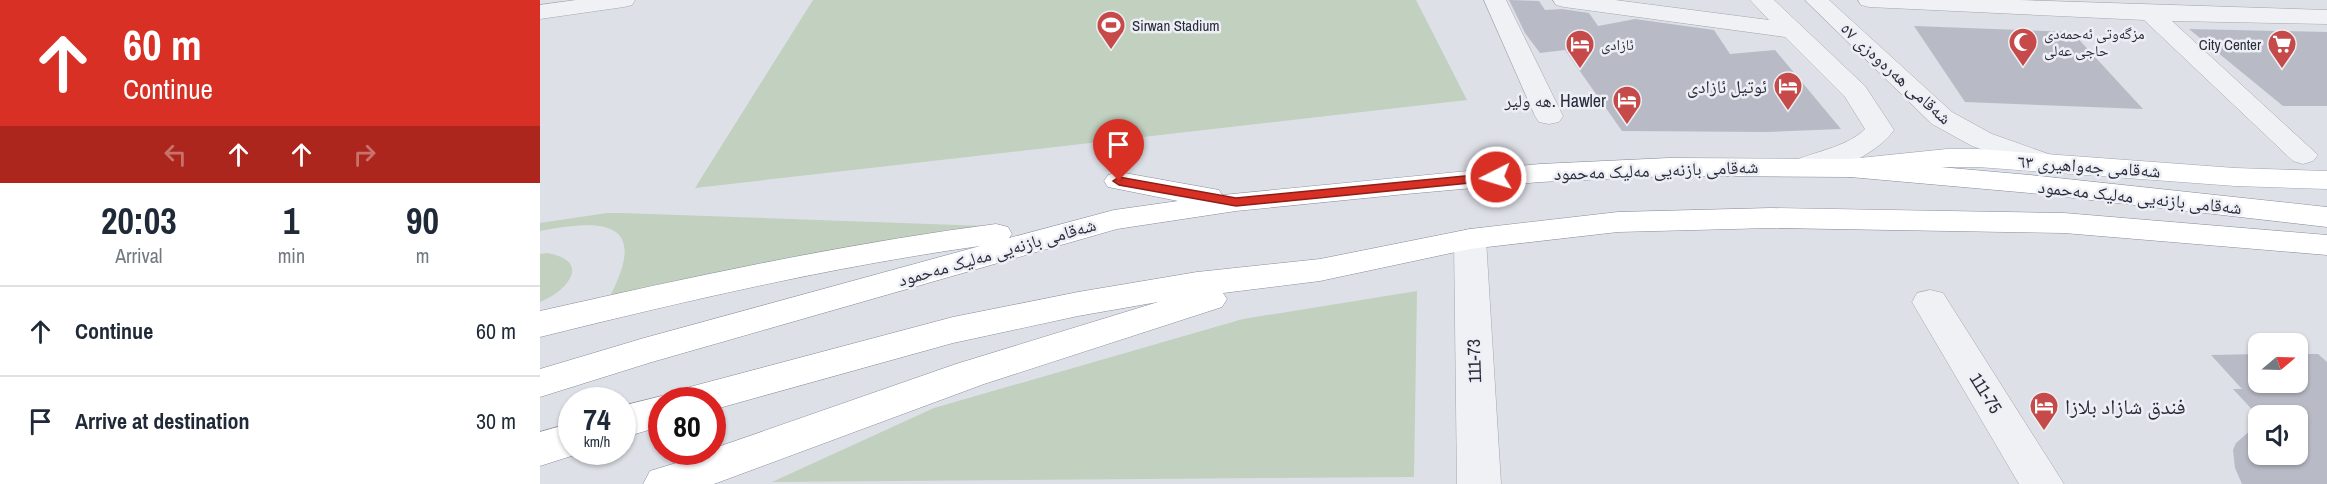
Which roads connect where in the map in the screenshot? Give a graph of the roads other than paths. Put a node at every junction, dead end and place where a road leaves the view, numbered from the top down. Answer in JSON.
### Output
{"nodes":[{"id":1,"x":572,"y":0,"type":"edge"},
{"id":2,"x":624,"y":0,"type":"edge"},
{"id":3,"x":1495,"y":0,"type":"edge"},
{"id":4,"x":1564,"y":0,"type":"edge"},
{"id":5,"x":1761,"y":0,"type":"edge"},
{"id":6,"x":1816,"y":0,"type":"edge"},
{"id":7,"x":1869,"y":0,"type":"edge"},
{"id":8,"x":540,"y":11,"type":"edge"},
{"id":9,"x":2150,"y":13,"type":"junction"},
{"id":10,"x":2327,"y":17,"type":"edge"},
{"id":11,"x":1794,"y":31,"type":"junction"},
{"id":12,"x":1549,"y":116,"type":"dead end"},
{"id":13,"x":2303,"y":155,"type":"dead end"},
{"id":14,"x":2047,"y":163,"type":"junction"},
{"id":15,"x":1801,"y":167,"type":"junction"},
{"id":16,"x":1851,"y":168,"type":"junction"},
{"id":17,"x":2327,"y":180,"type":"edge"},
{"id":18,"x":1119,"y":181,"type":"dead end"},
{"id":19,"x":1236,"y":202,"type":"junction"},
{"id":20,"x":2327,"y":217,"type":"edge"},
{"id":21,"x":1113,"y":220,"type":"junction"},
{"id":22,"x":1470,"y":238,"type":"junction"},
{"id":23,"x":2327,"y":245,"type":"edge"},
{"id":24,"x":1320,"y":270,"type":"junction"},
{"id":25,"x":1930,"y":302,"type":"dead end"},
{"id":26,"x":540,"y":324,"type":"edge"},
{"id":27,"x":540,"y":383,"type":"edge"},
{"id":28,"x":726,"y":392,"type":"edge"},
{"id":29,"x":558,"y":443,"type":"edge"},
{"id":30,"x":540,"y":449,"type":"edge"},
{"id":31,"x":665,"y":484,"type":"edge"},
{"id":32,"x":1479,"y":484,"type":"edge"},
{"id":33,"x":2042,"y":484,"type":"edge"}],
"edges":[{"from":1,"to":8,"type":"street"},
{"from":2,"to":8,"type":"street"},
{"from":3,"to":12,"type":"street"},
{"from":4,"to":11,"type":"street"},
{"from":5,"to":11,"type":"street"},
{"from":6,"to":14,"type":"street","name":"شەقامی هەرەوەزی ٥٧"},
{"from":7,"to":9,"type":"street"},
{"from":9,"to":10,"type":"street"},
{"from":9,"to":13,"type":"street"},
{"from":11,"to":15,"type":"street"},
{"from":14,"to":16,"type":"main road","name":"شەقامی جەواهیری ٦٣"},
{"from":14,"to":17,"type":"main road","name":"شەقامی جەواهیری ٦٣"},
{"from":15,"to":16,"type":"main road","name":"شەقامی بازنەیی مەلیک مەحمود"},
{"from":15,"to":19,"type":"main road","name":"شەقامی بازنەیی مەلیک مەحمود"},
{"from":16,"to":20,"type":"main road","name":"شەقامی بازنەیی مەلیک مەحمود"},
{"from":18,"to":19,"type":"main road"},
{"from":19,"to":21,"type":"main road","name":"شەقامی بازنەیی مەلیک مەحمود"},
{"from":21,"to":26,"type":"main road"},
{"from":21,"to":27,"type":"main road","name":"شەقامی بازنەیی مەلیک مەحمود"},
{"from":22,"to":23,"type":"main road","name":"شەقامی بازنەیی مەلیک مەحمود"},
{"from":22,"to":24,"type":"main road","name":"شەقامی بازنەیی مەلیک مەحمود"},
{"from":22,"to":32,"type":"street","name":"111-73"},
{"from":24,"to":28,"type":"main road","name":"شەقامی بازنەیی مەلیک مەحمود"},
{"from":24,"to":31,"type":"main road"},
{"from":25,"to":33,"type":"street","name":"111-75"},
{"from":29,"to":30,"type":"main road"}]}
